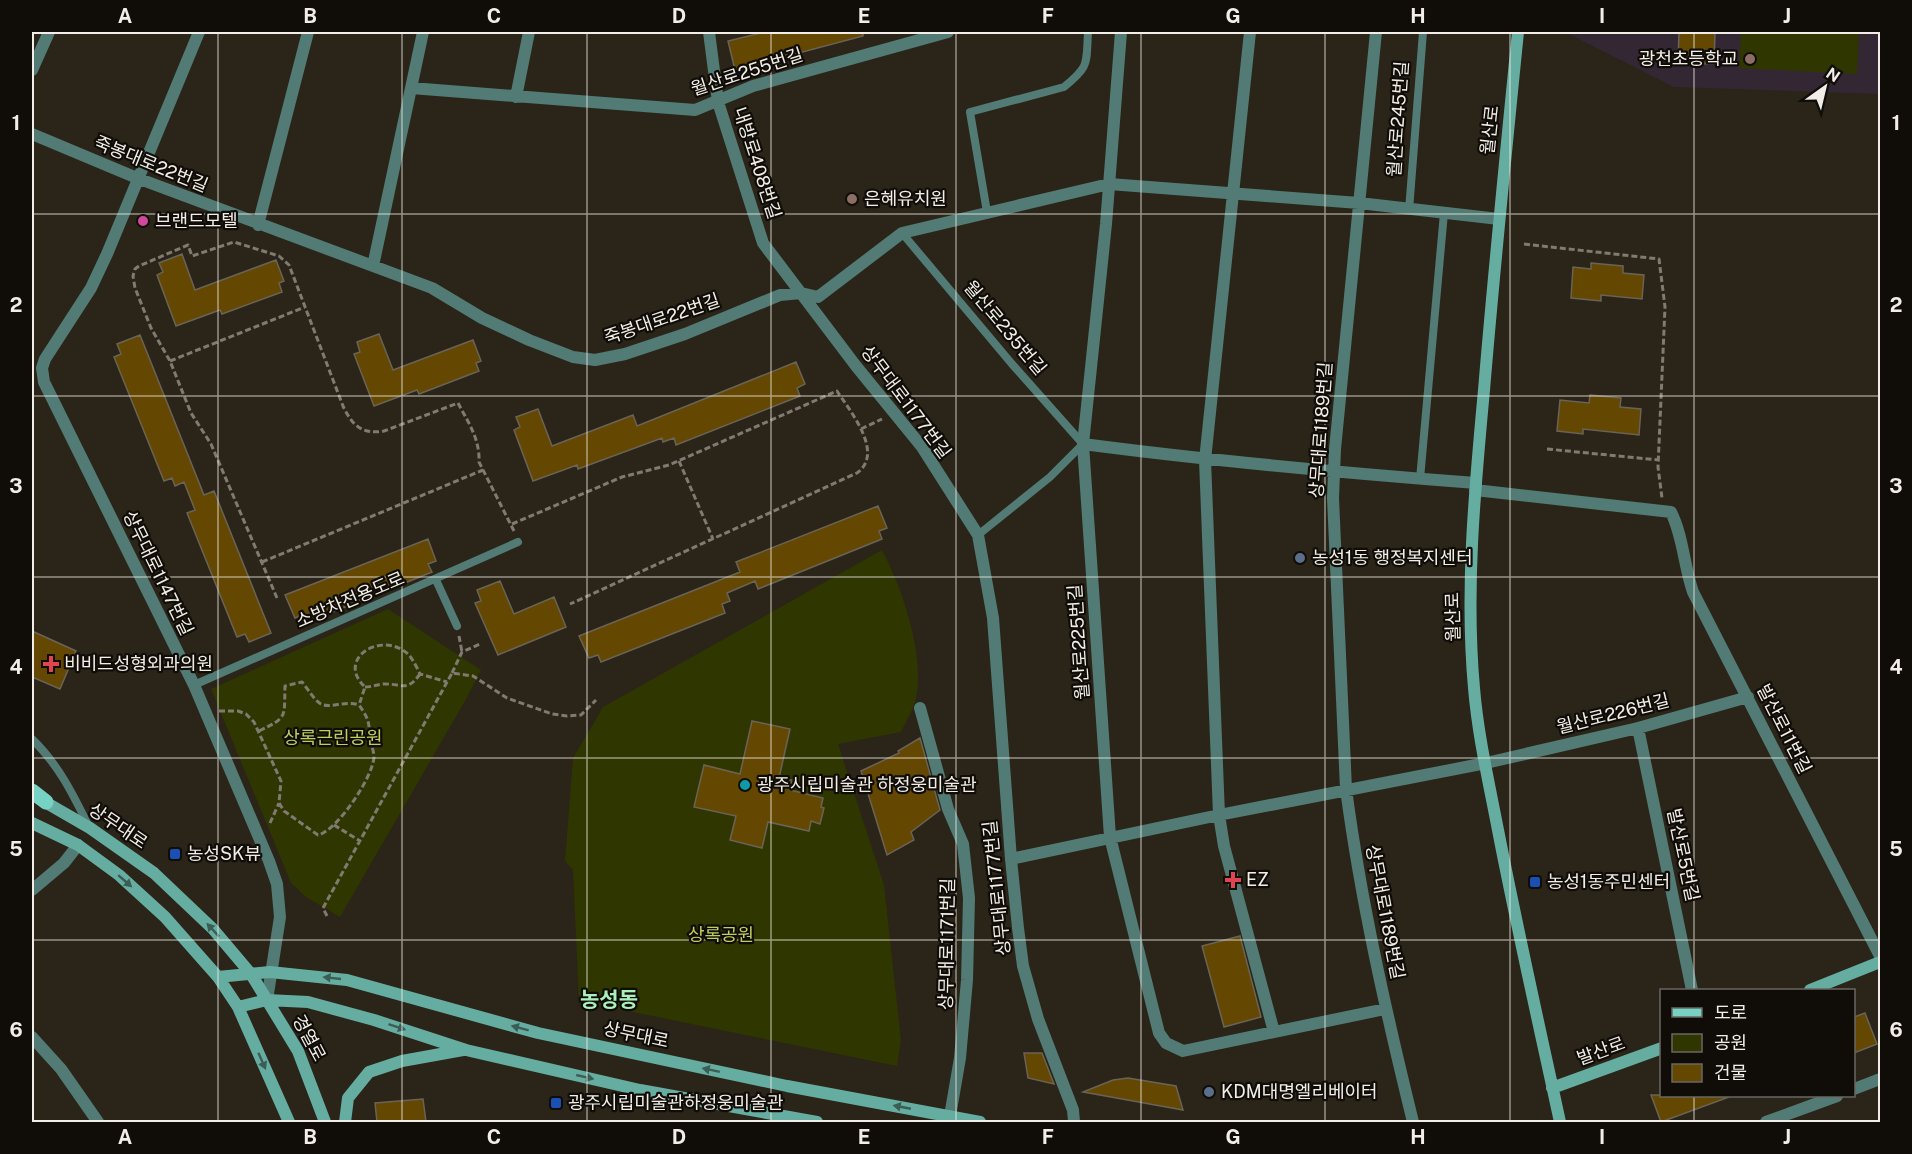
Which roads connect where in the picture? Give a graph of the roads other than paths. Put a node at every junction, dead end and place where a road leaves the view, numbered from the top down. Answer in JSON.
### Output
{"nodes":[{"id":1,"x":49,"y":32,"type":"edge"},
{"id":2,"x":199,"y":32,"type":"edge"},
{"id":3,"x":308,"y":32,"type":"edge"},
{"id":4,"x":423,"y":32,"type":"edge"},
{"id":5,"x":529,"y":32,"type":"edge"},
{"id":6,"x":710,"y":32,"type":"edge"},
{"id":7,"x":948,"y":32,"type":"edge"},
{"id":8,"x":1088,"y":32,"type":"edge"},
{"id":9,"x":1121,"y":32,"type":"edge"},
{"id":10,"x":1250,"y":32,"type":"edge"},
{"id":11,"x":1376,"y":32,"type":"edge"},
{"id":12,"x":1423,"y":32,"type":"edge"},
{"id":13,"x":1518,"y":32,"type":"edge"},
{"id":14,"x":919,"y":35,"type":"edge"},
{"id":15,"x":32,"y":70,"type":"edge"},
{"id":16,"x":411,"y":88,"type":"junction"},
{"id":17,"x":516,"y":97,"type":"junction"},
{"id":18,"x":718,"y":102,"type":"junction"},
{"id":19,"x":32,"y":134,"type":"edge"},
{"id":20,"x":137,"y":178,"type":"junction"},
{"id":21,"x":1109,"y":184,"type":"junction"},
{"id":22,"x":1233,"y":194,"type":"junction"},
{"id":23,"x":1359,"y":203,"type":"junction"},
{"id":24,"x":1410,"y":210,"type":"junction"},
{"id":25,"x":987,"y":212,"type":"junction"},
{"id":26,"x":1444,"y":213,"type":"junction"},
{"id":27,"x":1499,"y":219,"type":"junction"},
{"id":28,"x":258,"y":225,"type":"junction"},
{"id":29,"x":902,"y":233,"type":"junction"},
{"id":30,"x":373,"y":266,"type":"junction"},
{"id":31,"x":801,"y":293,"type":"junction"},
{"id":32,"x":1083,"y":444,"type":"junction"},
{"id":33,"x":1205,"y":460,"type":"junction"},
{"id":34,"x":1333,"y":473,"type":"junction"},
{"id":35,"x":1420,"y":479,"type":"junction"},
{"id":36,"x":1475,"y":487,"type":"junction"},
{"id":37,"x":978,"y":535,"type":"junction"},
{"id":38,"x":518,"y":542,"type":"road end"},
{"id":39,"x":436,"y":580,"type":"junction"},
{"id":40,"x":457,"y":626,"type":"dead end"},
{"id":41,"x":194,"y":685,"type":"junction"},
{"id":42,"x":1748,"y":697,"type":"junction"},
{"id":43,"x":920,"y":708,"type":"dead end"},
{"id":44,"x":1638,"y":728,"type":"junction"},
{"id":45,"x":32,"y":739,"type":"edge"},
{"id":46,"x":1486,"y":763,"type":"junction"},
{"id":47,"x":1346,"y":789,"type":"junction"},
{"id":48,"x":32,"y":793,"type":"edge"},
{"id":49,"x":46,"y":802,"type":"joint"},
{"id":50,"x":1219,"y":815,"type":"junction"},
{"id":51,"x":32,"y":823,"type":"edge"},
{"id":52,"x":90,"y":828,"type":"junction"},
{"id":53,"x":32,"y":830,"type":"edge"},
{"id":54,"x":1110,"y":837,"type":"junction"},
{"id":55,"x":78,"y":845,"type":"junction"},
{"id":56,"x":1011,"y":859,"type":"junction"},
{"id":57,"x":32,"y":890,"type":"edge"},
{"id":58,"x":1881,"y":957,"type":"edge"},
{"id":59,"x":1881,"y":962,"type":"edge"},
{"id":60,"x":270,"y":972,"type":"junction"},
{"id":61,"x":251,"y":974,"type":"junction"},
{"id":62,"x":218,"y":977,"type":"junction"},
{"id":63,"x":1692,"y":989,"type":"edge"},
{"id":64,"x":1813,"y":989,"type":"edge"},
{"id":65,"x":267,"y":1000,"type":"junction"},
{"id":66,"x":238,"y":1007,"type":"junction"},
{"id":67,"x":1385,"y":1009,"type":"junction"},
{"id":68,"x":1274,"y":1032,"type":"junction"},
{"id":69,"x":32,"y":1037,"type":"edge"},
{"id":70,"x":1660,"y":1049,"type":"edge"},
{"id":71,"x":466,"y":1050,"type":"junction"},
{"id":72,"x":1881,"y":1079,"type":"edge"},
{"id":73,"x":1552,"y":1088,"type":"junction"},
{"id":74,"x":1855,"y":1089,"type":"edge"},
{"id":75,"x":1832,"y":1097,"type":"edge"},
{"id":76,"x":950,"y":1116,"type":"junction"},
{"id":77,"x":98,"y":1122,"type":"edge"},
{"id":78,"x":289,"y":1122,"type":"edge"},
{"id":79,"x":325,"y":1122,"type":"edge"},
{"id":80,"x":345,"y":1122,"type":"edge"},
{"id":81,"x":818,"y":1122,"type":"edge"},
{"id":82,"x":980,"y":1122,"type":"edge"},
{"id":83,"x":1074,"y":1122,"type":"edge"},
{"id":84,"x":1413,"y":1122,"type":"edge"},
{"id":85,"x":1560,"y":1122,"type":"edge"},
{"id":86,"x":1766,"y":1122,"type":"edge"}],
"edges":[{"from":1,"to":15,"type":"street"},
{"from":2,"to":20,"type":"street"},
{"from":3,"to":28,"type":"street"},
{"from":4,"to":16,"type":"street"},
{"from":5,"to":17,"type":"street"},
{"from":6,"to":18,"type":"street","name":"내방로408번길"},
{"from":7,"to":14,"type":"street","name":"월산로255번길"},
{"from":8,"to":25,"type":"lane"},
{"from":9,"to":21,"type":"street"},
{"from":10,"to":22,"type":"street"},
{"from":11,"to":23,"type":"street","name":"상무대로1189번길"},
{"from":12,"to":24,"type":"lane","name":"월산로245번길"},
{"from":13,"to":27,"type":"street","name":"월산로"},
{"from":14,"to":18,"type":"street","name":"월산로255번길"},
{"from":16,"to":17,"type":"street","name":"월산로255번길"},
{"from":16,"to":30,"type":"street"},
{"from":17,"to":18,"type":"street","name":"월산로255번길"},
{"from":18,"to":31,"type":"street","name":"내방로408번길"},
{"from":19,"to":20,"type":"street","name":"죽봉대로22번길"},
{"from":20,"to":28,"type":"street","name":"죽봉대로22번길"},
{"from":20,"to":41,"type":"street","name":"상무대로1147번길"},
{"from":21,"to":22,"type":"street"},
{"from":21,"to":25,"type":"street"},
{"from":21,"to":32,"type":"street"},
{"from":22,"to":23,"type":"street"},
{"from":22,"to":33,"type":"street"},
{"from":23,"to":24,"type":"street"},
{"from":23,"to":34,"type":"street","name":"상무대로1189번길"},
{"from":24,"to":26,"type":"street"},
{"from":25,"to":29,"type":"street"},
{"from":26,"to":27,"type":"street"},
{"from":26,"to":35,"type":"lane"},
{"from":27,"to":36,"type":"street","name":"월산로"},
{"from":28,"to":30,"type":"street","name":"죽봉대로22번길"},
{"from":29,"to":31,"type":"street"},
{"from":29,"to":32,"type":"lane","name":"월산로235번길"},
{"from":30,"to":31,"type":"street","name":"죽봉대로22번길"},
{"from":31,"to":37,"type":"street","name":"상무대로1177번길"},
{"from":32,"to":33,"type":"street"},
{"from":32,"to":37,"type":"lane"},
{"from":32,"to":54,"type":"street","name":"월산로225번길"},
{"from":33,"to":34,"type":"street"},
{"from":33,"to":50,"type":"street"},
{"from":34,"to":35,"type":"street"},
{"from":34,"to":47,"type":"street","name":"상무대로1189번길"},
{"from":35,"to":36,"type":"street"},
{"from":36,"to":42,"type":"street","name":"발산로11번길"},
{"from":36,"to":46,"type":"street","name":"월산로"},
{"from":37,"to":56,"type":"street","name":"상무대로1177번길"},
{"from":38,"to":39,"type":"lane","name":"소방차전용도로"},
{"from":39,"to":40,"type":"lane"},
{"from":39,"to":41,"type":"lane","name":"소방차전용도로"},
{"from":41,"to":60,"type":"street","name":"상무대로1147번길"},
{"from":42,"to":44,"type":"street","name":"월산로226번길"},
{"from":42,"to":58,"type":"street","name":"발산로11번길"},
{"from":43,"to":76,"type":"street","name":"상무대로1171번길"},
{"from":44,"to":46,"type":"street","name":"월산로226번길"},
{"from":44,"to":63,"type":"street","name":"발산로5번길"},
{"from":45,"to":52,"type":"lane"},
{"from":46,"to":47,"type":"street"},
{"from":46,"to":73,"type":"street","name":"월산로"},
{"from":47,"to":50,"type":"street"},
{"from":47,"to":67,"type":"street","name":"상무대로1189번길"},
{"from":48,"to":49,"type":"main road"},
{"from":49,"to":52,"type":"street","name":"상무대로"},
{"from":50,"to":54,"type":"street"},
{"from":50,"to":68,"type":"street"},
{"from":51,"to":55,"type":"street"},
{"from":61,"to":52,"type":"street","name":"상무대로","one_way":true},
{"from":53,"to":55,"type":"street"},
{"from":54,"to":56,"type":"street"},
{"from":54,"to":68,"type":"street","name":"월산로225번길"},
{"from":55,"to":57,"type":"street"},
{"from":55,"to":62,"type":"street","one_way":true},
{"from":56,"to":83,"type":"street","name":"상무대로1177번길"},
{"from":59,"to":64,"type":"street"},
{"from":60,"to":61,"type":"street","name":"상무대로"},
{"from":60,"to":65,"type":"street","name":"상무대로1147번길"},
{"from":76,"to":60,"type":"street","name":"상무대로","one_way":true},
{"from":61,"to":62,"type":"street","name":"상무대로"},
{"from":61,"to":65,"type":"street","name":"경열로"},
{"from":62,"to":66,"type":"street"},
{"from":65,"to":66,"type":"street"},
{"from":65,"to":71,"type":"street","one_way":true},
{"from":65,"to":79,"type":"street","name":"경열로"},
{"from":66,"to":78,"type":"street","one_way":true},
{"from":67,"to":68,"type":"street"},
{"from":67,"to":84,"type":"street","name":"상무대로1189번길"},
{"from":69,"to":77,"type":"street"},
{"from":70,"to":73,"type":"street","name":"발산로"},
{"from":71,"to":80,"type":"street"},
{"from":71,"to":81,"type":"street","one_way":true},
{"from":72,"to":74,"type":"street"},
{"from":73,"to":85,"type":"street","name":"월산로"},
{"from":75,"to":86,"type":"street"},
{"from":76,"to":82,"type":"street","name":"상무대로"}]}
